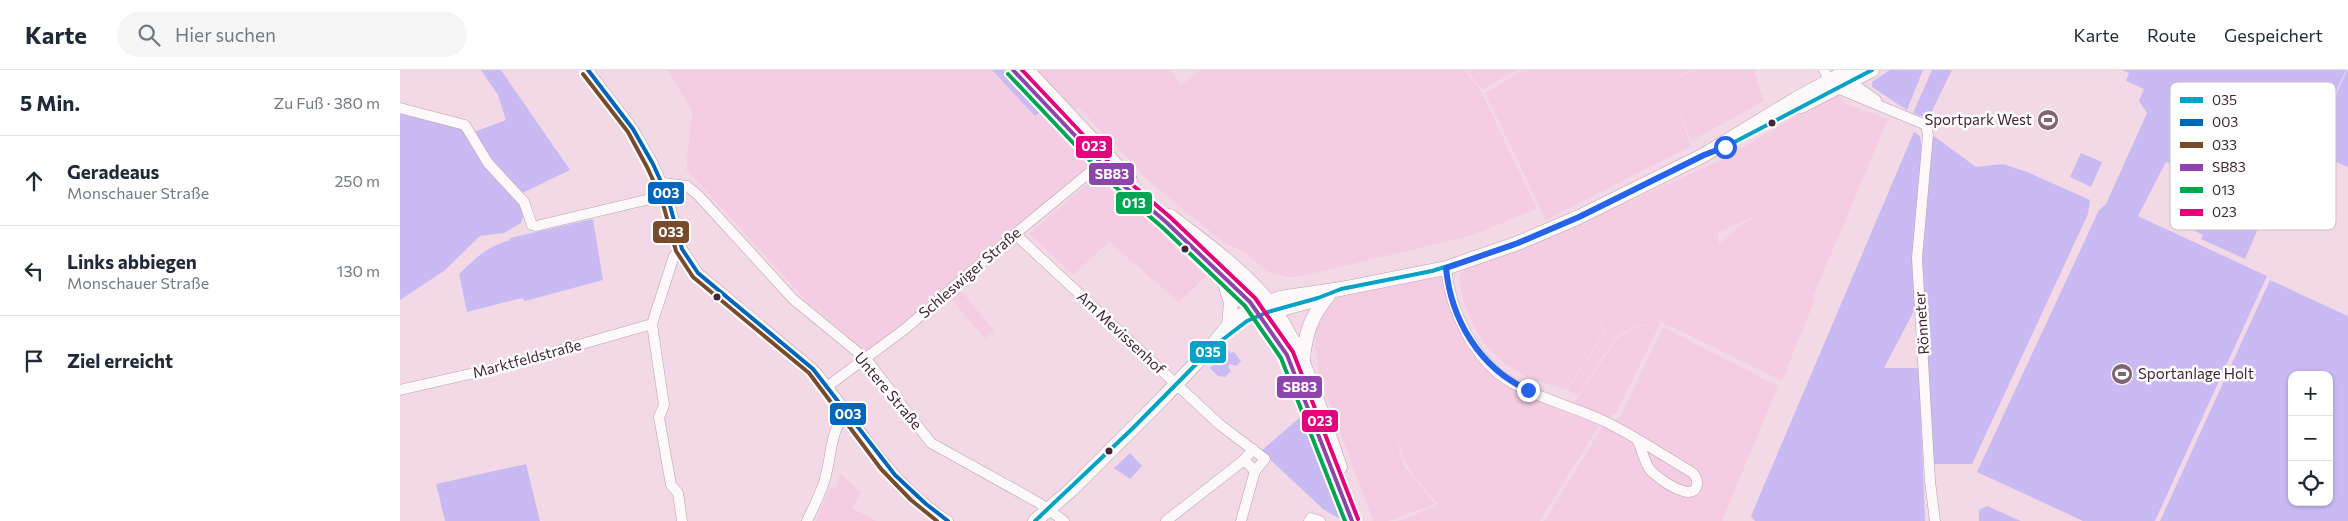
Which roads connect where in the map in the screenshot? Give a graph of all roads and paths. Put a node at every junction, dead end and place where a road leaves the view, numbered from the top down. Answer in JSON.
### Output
{"nodes":[{"id":1,"x":588,"y":70,"type":"edge"},
{"id":2,"x":1013,"y":70,"type":"edge"},
{"id":3,"x":1028,"y":70,"type":"edge"},
{"id":4,"x":1872,"y":70,"type":"edge"},
{"id":5,"x":1838,"y":76,"type":"edge"},
{"id":6,"x":400,"y":108,"type":"edge"},
{"id":7,"x":1105,"y":160,"type":"junction"},
{"id":8,"x":663,"y":183,"type":"junction"},
{"id":9,"x":667,"y":195,"type":"junction"},
{"id":10,"x":1015,"y":234,"type":"junction"},
{"id":11,"x":682,"y":249,"type":"junction"},
{"id":12,"x":1446,"y":268,"type":"junction"},
{"id":13,"x":1222,"y":275,"type":"junction"},
{"id":14,"x":1341,"y":290,"type":"junction"},
{"id":15,"x":1328,"y":296,"type":"junction"},
{"id":16,"x":1264,"y":308,"type":"junction"},
{"id":17,"x":652,"y":324,"type":"junction"},
{"id":18,"x":1228,"y":325,"type":"junction"},
{"id":19,"x":1211,"y":347,"type":"junction"},
{"id":20,"x":866,"y":359,"type":"junction"},
{"id":21,"x":1303,"y":363,"type":"junction"},
{"id":22,"x":1176,"y":384,"type":"junction"},
{"id":23,"x":828,"y":386,"type":"junction"},
{"id":24,"x":400,"y":390,"type":"edge"},
{"id":25,"x":846,"y":413,"type":"junction"},
{"id":26,"x":1637,"y":440,"type":"junction"},
{"id":27,"x":1253,"y":449,"type":"junction"},
{"id":28,"x":1244,"y":460,"type":"junction"},
{"id":29,"x":1255,"y":471,"type":"junction"},
{"id":30,"x":1048,"y":510,"type":"junction"},
{"id":31,"x":682,"y":521,"type":"edge"},
{"id":32,"x":807,"y":521,"type":"edge"},
{"id":33,"x":948,"y":521,"type":"edge"},
{"id":34,"x":1035,"y":521,"type":"edge"},
{"id":35,"x":1064,"y":521,"type":"edge"},
{"id":36,"x":1166,"y":521,"type":"edge"},
{"id":37,"x":1242,"y":521,"type":"edge"},
{"id":38,"x":1309,"y":521,"type":"edge"},
{"id":39,"x":1320,"y":521,"type":"edge"},
{"id":40,"x":1352,"y":521,"type":"edge"},
{"id":41,"x":1361,"y":521,"type":"edge"},
{"id":42,"x":1935,"y":521,"type":"edge"}],
"edges":[{"from":1,"to":8,"type":"street"},
{"from":2,"to":7,"type":"main road"},
{"from":3,"to":7,"type":"main road"},
{"from":4,"to":5,"type":"main road"},
{"from":5,"to":12,"type":"main road"},
{"from":5,"to":42,"type":"street","name":"Rönneter"},
{"from":6,"to":9,"type":"street"},
{"from":7,"to":10,"type":"street","name":"Schleswiger Straße"},
{"from":7,"to":13,"type":"main road"},
{"from":7,"to":16,"type":"main road"},
{"from":8,"to":9,"type":"street"},
{"from":8,"to":20,"type":"street","name":"Untere Straße"},
{"from":9,"to":11,"type":"street"},
{"from":10,"to":20,"type":"street","name":"Schleswiger Straße"},
{"from":10,"to":22,"type":"street","name":"Am Mevissenhof"},
{"from":11,"to":17,"type":"street"},
{"from":11,"to":23,"type":"street"},
{"from":12,"to":14,"type":"main road"},
{"from":12,"to":26,"type":"street"},
{"from":13,"to":16,"type":"main road"},
{"from":13,"to":18,"type":"main road"},
{"from":14,"to":15,"type":"main road"},
{"from":14,"to":16,"type":"main road"},
{"from":15,"to":16,"type":"main road"},
{"from":15,"to":21,"type":"main road"},
{"from":16,"to":18,"type":"main road"},
{"from":16,"to":19,"type":"main road"},
{"from":16,"to":21,"type":"main road"},
{"from":16,"to":40,"type":"main road"},
{"from":17,"to":24,"type":"street","name":"Marktfeldstraße"},
{"from":17,"to":31,"type":"street"},
{"from":18,"to":19,"type":"main road"},
{"from":19,"to":22,"type":"main road"},
{"from":20,"to":23,"type":"street","name":"Schleswiger Straße"},
{"from":20,"to":30,"type":"street","name":"Untere Straße"},
{"from":21,"to":41,"type":"main road"},
{"from":22,"to":27,"type":"street","name":"Am Mevissenhof"},
{"from":22,"to":30,"type":"main road"},
{"from":23,"to":25,"type":"street"},
{"from":25,"to":32,"type":"street"},
{"from":25,"to":33,"type":"street"},
{"from":26,"to":26,"type":"street"},
{"from":27,"to":28,"type":"street"},
{"from":27,"to":29,"type":"street"},
{"from":28,"to":29,"type":"street"},
{"from":28,"to":36,"type":"street"},
{"from":29,"to":37,"type":"street"},
{"from":30,"to":34,"type":"main road"},
{"from":30,"to":35,"type":"street","name":"Untere Straße"},
{"from":38,"to":39,"type":"street"}]}
